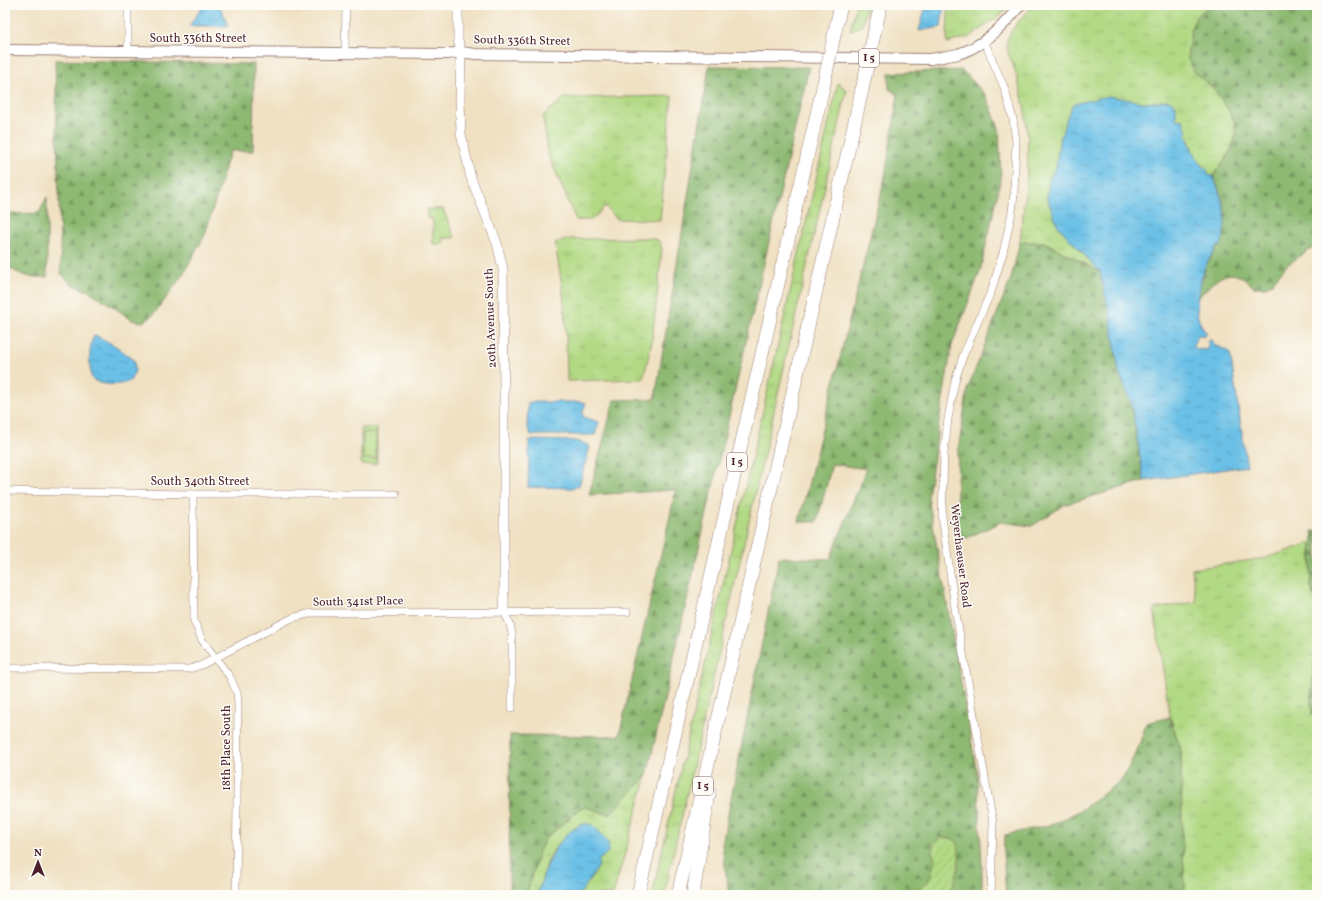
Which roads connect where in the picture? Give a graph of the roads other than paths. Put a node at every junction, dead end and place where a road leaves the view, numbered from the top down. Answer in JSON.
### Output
{"nodes":[{"id":1,"x":128,"y":5,"type":"edge"},
{"id":2,"x":346,"y":5,"type":"edge"},
{"id":3,"x":458,"y":5,"type":"edge"},
{"id":4,"x":841,"y":5,"type":"edge"},
{"id":5,"x":881,"y":5,"type":"edge"},
{"id":6,"x":1020,"y":5,"type":"edge"},
{"id":7,"x":984,"y":41,"type":"junction"},
{"id":8,"x":5,"y":50,"type":"edge"},
{"id":9,"x":128,"y":52,"type":"junction"},
{"id":10,"x":461,"y":52,"type":"junction"},
{"id":11,"x":345,"y":53,"type":"junction"},
{"id":12,"x":5,"y":492,"type":"edge"},
{"id":13,"x":192,"y":494,"type":"junction"},
{"id":14,"x":396,"y":494,"type":"dead end"},
{"id":15,"x":504,"y":612,"type":"junction"},
{"id":16,"x":627,"y":612,"type":"dead end"},
{"id":17,"x":215,"y":658,"type":"junction"},
{"id":18,"x":5,"y":668,"type":"edge"},
{"id":19,"x":728,"y":677,"type":"junction"},
{"id":20,"x":512,"y":708,"type":"dead end"},
{"id":21,"x":656,"y":817,"type":"junction"},
{"id":22,"x":236,"y":895,"type":"edge"},
{"id":23,"x":631,"y":895,"type":"edge"},
{"id":24,"x":638,"y":895,"type":"edge"},
{"id":25,"x":678,"y":895,"type":"edge"},
{"id":26,"x":693,"y":895,"type":"edge"},
{"id":27,"x":990,"y":895,"type":"edge"}],
"edges":[{"from":1,"to":9,"type":"street"},
{"from":2,"to":11,"type":"street"},
{"from":3,"to":10,"type":"street","name":"20th Avenue South"},
{"from":4,"to":21,"type":"highway","number":"I 5","bridge":true},
{"from":5,"to":19,"type":"highway","number":"I 5","bridge":true},
{"from":6,"to":7,"type":"main road","name":"South 336th Street"},
{"from":7,"to":10,"type":"main road","name":"South 336th Street"},
{"from":7,"to":27,"type":"street","name":"Weyerhaeuser Road"},
{"from":8,"to":9,"type":"main road","name":"South 336th Street"},
{"from":9,"to":11,"type":"main road","name":"South 336th Street"},
{"from":10,"to":11,"type":"main road","name":"South 336th Street"},
{"from":10,"to":15,"type":"street","name":"20th Avenue South"},
{"from":12,"to":13,"type":"street","name":"South 340th Street"},
{"from":13,"to":14,"type":"street","name":"South 340th Street"},
{"from":13,"to":17,"type":"street","name":"18th Place South"},
{"from":15,"to":16,"type":"street","name":"South 341st Place"},
{"from":15,"to":17,"type":"street","name":"South 341st Place"},
{"from":15,"to":20,"type":"street"},
{"from":17,"to":18,"type":"street","name":"South 341st Place"},
{"from":17,"to":22,"type":"street","name":"18th Place South"},
{"from":19,"to":25,"type":"highway","number":"I 5"},
{"from":19,"to":26,"type":"highway"},
{"from":21,"to":23,"type":"highway"},
{"from":21,"to":24,"type":"highway","number":"I 5"}]}
